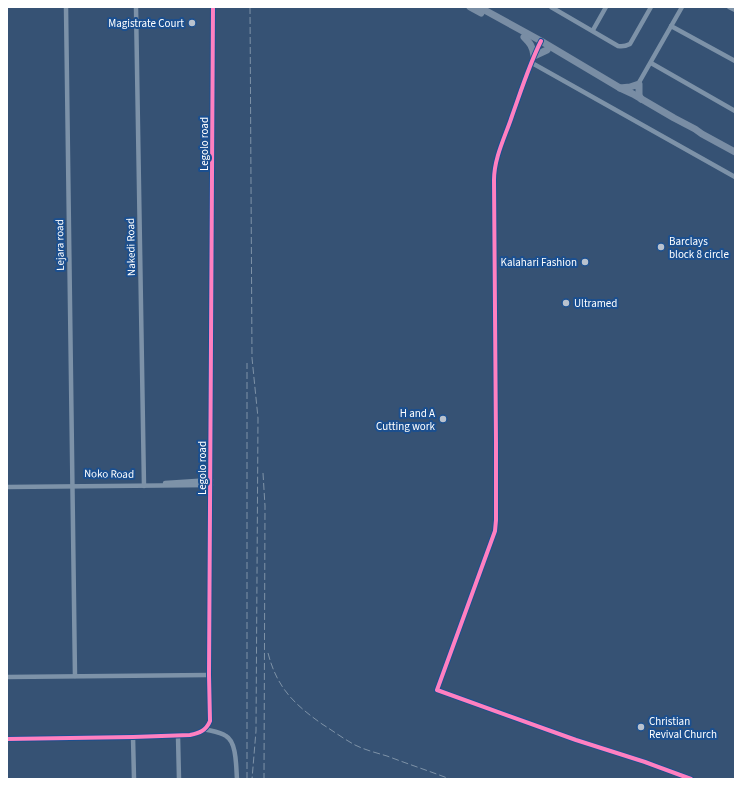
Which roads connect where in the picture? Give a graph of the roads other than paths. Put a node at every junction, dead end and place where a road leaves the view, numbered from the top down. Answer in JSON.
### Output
{"nodes":[{"id":1,"x":66,"y":7,"type":"edge"},
{"id":2,"x":136,"y":7,"type":"edge"},
{"id":3,"x":213,"y":7,"type":"edge"},
{"id":4,"x":470,"y":7,"type":"edge"},
{"id":5,"x":479,"y":7,"type":"edge"},
{"id":6,"x":551,"y":7,"type":"edge"},
{"id":7,"x":606,"y":7,"type":"edge"},
{"id":8,"x":651,"y":7,"type":"edge"},
{"id":9,"x":682,"y":7,"type":"edge"},
{"id":10,"x":729,"y":7,"type":"edge"},
{"id":11,"x":558,"y":9,"type":"edge"},
{"id":12,"x":735,"y":10,"type":"edge"},
{"id":13,"x":671,"y":26,"type":"junction"},
{"id":14,"x":593,"y":30,"type":"junction"},
{"id":15,"x":524,"y":37,"type":"junction"},
{"id":16,"x":540,"y":43,"type":"junction"},
{"id":17,"x":547,"y":50,"type":"junction"},
{"id":18,"x":534,"y":56,"type":"junction"},
{"id":19,"x":735,"y":61,"type":"edge"},
{"id":20,"x":532,"y":63,"type":"junction"},
{"id":21,"x":651,"y":63,"type":"junction"},
{"id":22,"x":639,"y":84,"type":"junction"},
{"id":23,"x":620,"y":88,"type":"junction"},
{"id":24,"x":632,"y":96,"type":"junction"},
{"id":25,"x":641,"y":99,"type":"junction"},
{"id":26,"x":735,"y":112,"type":"edge"},
{"id":27,"x":702,"y":134,"type":"junction"},
{"id":28,"x":735,"y":152,"type":"edge"},
{"id":29,"x":735,"y":177,"type":"edge"},
{"id":30,"x":211,"y":483,"type":"junction"},
{"id":31,"x":72,"y":484,"type":"junction"},
{"id":32,"x":7,"y":485,"type":"edge"},
{"id":33,"x":144,"y":485,"type":"junction"},
{"id":34,"x":209,"y":675,"type":"junction"},
{"id":35,"x":75,"y":676,"type":"junction"},
{"id":36,"x":7,"y":677,"type":"edge"},
{"id":37,"x":204,"y":730,"type":"junction"},
{"id":38,"x":178,"y":736,"type":"junction"},
{"id":39,"x":133,"y":737,"type":"junction"},
{"id":40,"x":7,"y":739,"type":"edge"},
{"id":41,"x":134,"y":779,"type":"edge"},
{"id":42,"x":179,"y":779,"type":"edge"},
{"id":43,"x":237,"y":779,"type":"edge"},
{"id":44,"x":691,"y":779,"type":"edge"}],
"edges":[{"from":1,"to":31,"type":"street","name":"Lejara road"},
{"from":2,"to":33,"type":"street","name":"Nakedi Road"},
{"from":3,"to":30,"type":"street","name":"Legolo road"},
{"from":4,"to":15,"type":"main road"},
{"from":5,"to":16,"type":"main road"},
{"from":6,"to":11,"type":"street"},
{"from":7,"to":14,"type":"street"},
{"from":8,"to":14,"type":"street"},
{"from":9,"to":13,"type":"street"},
{"from":10,"to":12,"type":"street"},
{"from":11,"to":14,"type":"street"},
{"from":13,"to":19,"type":"street"},
{"from":13,"to":21,"type":"street"},
{"from":15,"to":16,"type":"main road"},
{"from":15,"to":18,"type":"main road"},
{"from":16,"to":17,"type":"main road"},
{"from":16,"to":18,"type":"street"},
{"from":16,"to":23,"type":"main road"},
{"from":17,"to":18,"type":"main road"},
{"from":17,"to":24,"type":"main road"},
{"from":18,"to":20,"type":"street"},
{"from":20,"to":29,"type":"street"},
{"from":20,"to":44,"type":"street"},
{"from":21,"to":22,"type":"street"},
{"from":21,"to":26,"type":"street"},
{"from":22,"to":23,"type":"main road"},
{"from":22,"to":24,"type":"street"},
{"from":22,"to":25,"type":"main road"},
{"from":23,"to":24,"type":"main road"},
{"from":24,"to":25,"type":"main road"},
{"from":24,"to":27,"type":"main road"},
{"from":25,"to":27,"type":"main road"},
{"from":27,"to":28,"type":"main road"},
{"from":30,"to":33,"type":"street","name":"Noko Road"},
{"from":30,"to":34,"type":"street","name":"Legolo road"},
{"from":31,"to":32,"type":"street","name":"Noko Road"},
{"from":31,"to":33,"type":"street","name":"Noko Road"},
{"from":31,"to":35,"type":"street","name":"Lejara road"},
{"from":34,"to":35,"type":"street"},
{"from":34,"to":37,"type":"street","name":"Legolo road"},
{"from":35,"to":36,"type":"street"},
{"from":37,"to":38,"type":"street"},
{"from":37,"to":43,"type":"street"},
{"from":38,"to":39,"type":"street"},
{"from":38,"to":42,"type":"street"},
{"from":39,"to":40,"type":"street"},
{"from":39,"to":41,"type":"street"}]}
